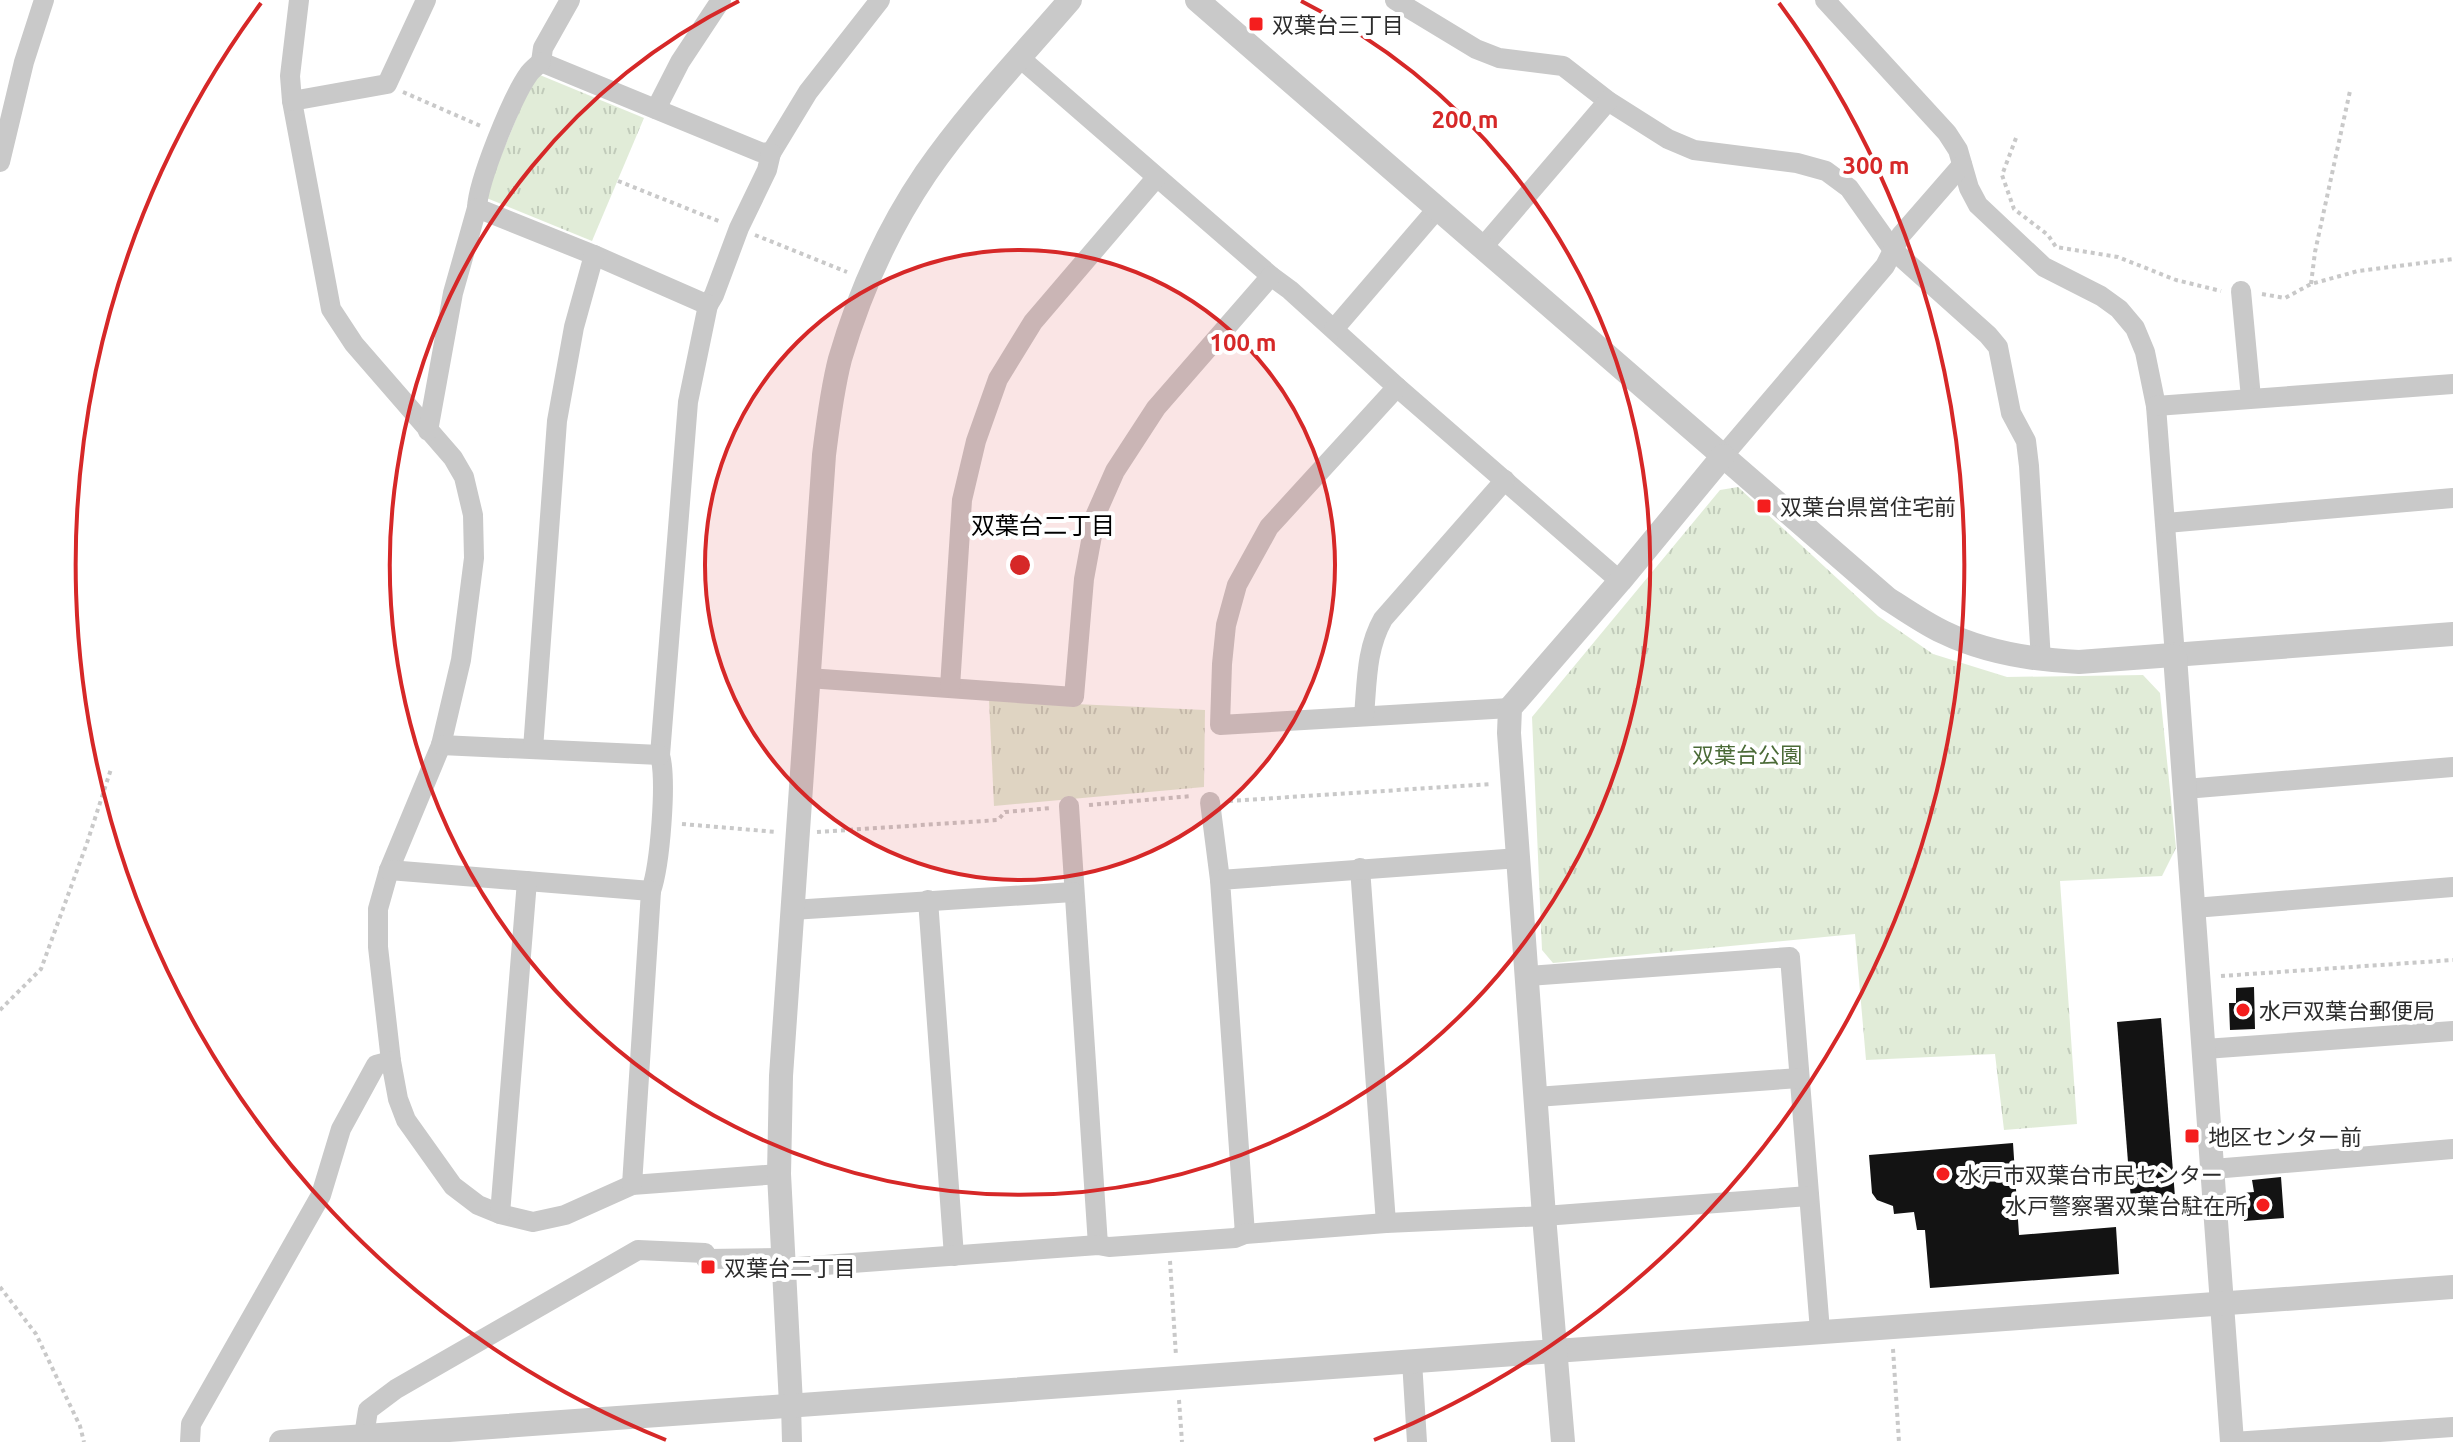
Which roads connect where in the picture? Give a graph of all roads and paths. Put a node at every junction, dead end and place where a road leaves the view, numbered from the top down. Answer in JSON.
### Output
{"nodes":[{"id":1,"x":44,"y":0,"type":"edge"},
{"id":2,"x":299,"y":0,"type":"edge"},
{"id":3,"x":426,"y":0,"type":"edge"},
{"id":4,"x":570,"y":0,"type":"edge"},
{"id":5,"x":721,"y":0,"type":"edge"},
{"id":6,"x":880,"y":0,"type":"edge"},
{"id":7,"x":1070,"y":0,"type":"edge"},
{"id":8,"x":1197,"y":0,"type":"edge"},
{"id":9,"x":1395,"y":0,"type":"edge"},
{"id":10,"x":1825,"y":0,"type":"edge"},
{"id":11,"x":1020,"y":58,"type":"junction"},
{"id":12,"x":541,"y":62,"type":"junction"},
{"id":13,"x":397,"y":90,"type":"dead end"},
{"id":14,"x":2350,"y":91,"type":"dead end"},
{"id":15,"x":292,"y":101,"type":"junction"},
{"id":16,"x":1608,"y":101,"type":"junction"},
{"id":17,"x":656,"y":109,"type":"junction"},
{"id":18,"x":500,"y":134,"type":"junction"},
{"id":19,"x":2016,"y":138,"type":"dead end"},
{"id":20,"x":771,"y":153,"type":"junction"},
{"id":21,"x":0,"y":162,"type":"edge"},
{"id":22,"x":1962,"y":165,"type":"junction"},
{"id":23,"x":1156,"y":178,"type":"junction"},
{"id":24,"x":477,"y":208,"type":"junction"},
{"id":25,"x":1437,"y":209,"type":"junction"},
{"id":26,"x":1482,"y":248,"type":"junction"},
{"id":27,"x":1893,"y":250,"type":"junction"},
{"id":28,"x":594,"y":255,"type":"junction"},
{"id":29,"x":2453,"y":259,"type":"edge"},
{"id":30,"x":1271,"y":276,"type":"junction"},
{"id":31,"x":2311,"y":284,"type":"junction"},
{"id":32,"x":2241,"y":291,"type":"junction"},
{"id":33,"x":708,"y":305,"type":"junction"},
{"id":34,"x":1334,"y":329,"type":"junction"},
{"id":35,"x":2453,"y":384,"type":"edge"},
{"id":36,"x":1397,"y":387,"type":"junction"},
{"id":37,"x":2251,"y":398,"type":"junction"},
{"id":38,"x":2156,"y":406,"type":"junction"},
{"id":39,"x":428,"y":431,"type":"junction"},
{"id":40,"x":1723,"y":456,"type":"junction"},
{"id":41,"x":1505,"y":480,"type":"junction"},
{"id":42,"x":2453,"y":498,"type":"edge"},
{"id":43,"x":2166,"y":523,"type":"junction"},
{"id":44,"x":1620,"y":581,"type":"junction"},
{"id":45,"x":2453,"y":634,"type":"edge"},
{"id":46,"x":2175,"y":656,"type":"junction"},
{"id":47,"x":2041,"y":660,"type":"junction"},
{"id":48,"x":808,"y":678,"type":"junction"},
{"id":49,"x":950,"y":687,"type":"junction"},
{"id":50,"x":1510,"y":708,"type":"junction"},
{"id":51,"x":1364,"y":716,"type":"junction"},
{"id":52,"x":441,"y":745,"type":"junction"},
{"id":53,"x":533,"y":749,"type":"junction"},
{"id":54,"x":660,"y":755,"type":"junction"},
{"id":55,"x":2453,"y":767,"type":"edge"},
{"id":56,"x":111,"y":769,"type":"dead end"},
{"id":57,"x":2185,"y":789,"type":"junction"},
{"id":58,"x":1210,"y":802,"type":"dead end"},
{"id":59,"x":1069,"y":806,"type":"dead end"},
{"id":60,"x":1519,"y":858,"type":"junction"},
{"id":61,"x":1360,"y":868,"type":"junction"},
{"id":62,"x":389,"y":870,"type":"junction"},
{"id":63,"x":1220,"y":880,"type":"junction"},
{"id":64,"x":527,"y":881,"type":"junction"},
{"id":65,"x":2453,"y":887,"type":"edge"},
{"id":66,"x":651,"y":891,"type":"junction"},
{"id":67,"x":1073,"y":892,"type":"junction"},
{"id":68,"x":928,"y":900,"type":"junction"},
{"id":69,"x":2194,"y":908,"type":"junction"},
{"id":70,"x":792,"y":910,"type":"junction"},
{"id":71,"x":2453,"y":960,"type":"edge"},
{"id":72,"x":1528,"y":976,"type":"junction"},
{"id":73,"x":2223,"y":976,"type":"dead end"},
{"id":74,"x":0,"y":1010,"type":"edge"},
{"id":75,"x":2453,"y":1031,"type":"edge"},
{"id":76,"x":2205,"y":1049,"type":"junction"},
{"id":77,"x":391,"y":1061,"type":"junction"},
{"id":78,"x":1799,"y":1078,"type":"junction"},
{"id":79,"x":1536,"y":1097,"type":"junction"},
{"id":80,"x":2453,"y":1149,"type":"edge"},
{"id":81,"x":2213,"y":1169,"type":"junction"},
{"id":82,"x":779,"y":1174,"type":"junction"},
{"id":83,"x":632,"y":1185,"type":"junction"},
{"id":84,"x":1809,"y":1196,"type":"junction"},
{"id":85,"x":500,"y":1214,"type":"junction"},
{"id":86,"x":1544,"y":1216,"type":"junction"},
{"id":87,"x":1386,"y":1223,"type":"junction"},
{"id":88,"x":1245,"y":1234,"type":"junction"},
{"id":89,"x":1168,"y":1243,"type":"junction"},
{"id":90,"x":1098,"y":1245,"type":"junction"},
{"id":91,"x":954,"y":1256,"type":"junction"},
{"id":92,"x":784,"y":1263,"type":"junction"},
{"id":93,"x":0,"y":1287,"type":"edge"},
{"id":94,"x":2453,"y":1287,"type":"edge"},
{"id":95,"x":2222,"y":1304,"type":"junction"},
{"id":96,"x":1820,"y":1331,"type":"junction"},
{"id":97,"x":1555,"y":1350,"type":"junction"},
{"id":98,"x":1893,"y":1351,"type":"dead end"},
{"id":99,"x":1176,"y":1352,"type":"dead end"},
{"id":100,"x":1412,"y":1361,"type":"junction"},
{"id":101,"x":1179,"y":1403,"type":"dead end"},
{"id":102,"x":791,"y":1404,"type":"junction"},
{"id":103,"x":2453,"y":1427,"type":"edge"},
{"id":104,"x":364,"y":1436,"type":"junction"},
{"id":105,"x":84,"y":1442,"type":"edge"},
{"id":106,"x":190,"y":1442,"type":"edge"},
{"id":107,"x":281,"y":1442,"type":"edge"},
{"id":108,"x":792,"y":1442,"type":"edge"},
{"id":109,"x":1182,"y":1442,"type":"edge"},
{"id":110,"x":1417,"y":1442,"type":"edge"},
{"id":111,"x":1563,"y":1442,"type":"edge"},
{"id":112,"x":1899,"y":1442,"type":"edge"},
{"id":113,"x":2233,"y":1442,"type":"edge"}],
"edges":[{"from":1,"to":21,"type":"street"},
{"from":2,"to":15,"type":"street"},
{"from":3,"to":15,"type":"street"},
{"from":4,"to":12,"type":"street"},
{"from":5,"to":17,"type":"street"},
{"from":6,"to":20,"type":"street"},
{"from":7,"to":11,"type":"street"},
{"from":8,"to":25,"type":"street"},
{"from":9,"to":16,"type":"street"},
{"from":10,"to":22,"type":"street"},
{"from":11,"to":23,"type":"street"},
{"from":11,"to":48,"type":"street"},
{"from":12,"to":17,"type":"street"},
{"from":12,"to":18,"type":"street"},
{"from":13,"to":18,"type":"path"},
{"from":14,"to":31,"type":"path"},
{"from":15,"to":39,"type":"street"},
{"from":16,"to":26,"type":"street"},
{"from":16,"to":27,"type":"street"},
{"from":17,"to":20,"type":"street"},
{"from":18,"to":24,"type":"street"},
{"from":19,"to":32,"type":"path"},
{"from":20,"to":33,"type":"street"},
{"from":22,"to":27,"type":"street"},
{"from":22,"to":38,"type":"street"},
{"from":23,"to":30,"type":"street"},
{"from":23,"to":49,"type":"street"},
{"from":24,"to":28,"type":"street"},
{"from":24,"to":39,"type":"street"},
{"from":25,"to":26,"type":"street"},
{"from":25,"to":34,"type":"street"},
{"from":26,"to":40,"type":"street"},
{"from":27,"to":40,"type":"street"},
{"from":27,"to":47,"type":"street"},
{"from":28,"to":33,"type":"street"},
{"from":28,"to":53,"type":"street"},
{"from":29,"to":31,"type":"path"},
{"from":30,"to":34,"type":"street"},
{"from":30,"to":49,"type":"street"},
{"from":31,"to":32,"type":"path"},
{"from":32,"to":37,"type":"street"},
{"from":33,"to":54,"type":"street"},
{"from":34,"to":36,"type":"street"},
{"from":35,"to":37,"type":"street"},
{"from":36,"to":41,"type":"street"},
{"from":36,"to":51,"type":"street"},
{"from":37,"to":38,"type":"street"},
{"from":38,"to":43,"type":"street"},
{"from":39,"to":52,"type":"street"},
{"from":40,"to":44,"type":"street"},
{"from":40,"to":47,"type":"street"},
{"from":41,"to":44,"type":"street"},
{"from":41,"to":51,"type":"street"},
{"from":42,"to":43,"type":"street"},
{"from":43,"to":46,"type":"street"},
{"from":44,"to":50,"type":"street"},
{"from":45,"to":46,"type":"street"},
{"from":46,"to":47,"type":"street"},
{"from":46,"to":57,"type":"street"},
{"from":48,"to":49,"type":"street"},
{"from":48,"to":70,"type":"street"},
{"from":50,"to":51,"type":"street"},
{"from":50,"to":60,"type":"street"},
{"from":52,"to":53,"type":"street"},
{"from":52,"to":62,"type":"street"},
{"from":53,"to":54,"type":"street"},
{"from":54,"to":66,"type":"street"},
{"from":55,"to":57,"type":"street"},
{"from":56,"to":74,"type":"path"},
{"from":57,"to":69,"type":"street"},
{"from":58,"to":63,"type":"street"},
{"from":59,"to":67,"type":"street"},
{"from":60,"to":61,"type":"street"},
{"from":60,"to":72,"type":"street"},
{"from":61,"to":63,"type":"street"},
{"from":61,"to":87,"type":"street"},
{"from":62,"to":64,"type":"street"},
{"from":62,"to":77,"type":"street"},
{"from":63,"to":88,"type":"street"},
{"from":64,"to":66,"type":"street"},
{"from":64,"to":85,"type":"street"},
{"from":65,"to":69,"type":"street"},
{"from":66,"to":83,"type":"street"},
{"from":67,"to":68,"type":"street"},
{"from":67,"to":90,"type":"street"},
{"from":68,"to":70,"type":"street"},
{"from":68,"to":91,"type":"street"},
{"from":69,"to":76,"type":"street"},
{"from":70,"to":82,"type":"street"},
{"from":71,"to":73,"type":"path"},
{"from":72,"to":78,"type":"street"},
{"from":72,"to":79,"type":"street"},
{"from":75,"to":76,"type":"street"},
{"from":76,"to":81,"type":"street"},
{"from":77,"to":85,"type":"street"},
{"from":77,"to":106,"type":"street"},
{"from":78,"to":79,"type":"street"},
{"from":78,"to":84,"type":"street"},
{"from":79,"to":86,"type":"street"},
{"from":80,"to":81,"type":"street"},
{"from":81,"to":95,"type":"street"},
{"from":82,"to":83,"type":"street"},
{"from":82,"to":92,"type":"street"},
{"from":83,"to":85,"type":"street"},
{"from":84,"to":86,"type":"street"},
{"from":84,"to":96,"type":"street"},
{"from":86,"to":87,"type":"street"},
{"from":86,"to":97,"type":"street"},
{"from":87,"to":88,"type":"street"},
{"from":88,"to":89,"type":"street"},
{"from":89,"to":90,"type":"street"},
{"from":89,"to":99,"type":"path"},
{"from":90,"to":91,"type":"street"},
{"from":91,"to":92,"type":"street"},
{"from":92,"to":102,"type":"street"},
{"from":92,"to":104,"type":"street"},
{"from":93,"to":105,"type":"path"},
{"from":94,"to":95,"type":"street"},
{"from":95,"to":96,"type":"street"},
{"from":95,"to":113,"type":"street"},
{"from":96,"to":97,"type":"street"},
{"from":97,"to":100,"type":"street"},
{"from":97,"to":111,"type":"street"},
{"from":98,"to":112,"type":"path"},
{"from":100,"to":102,"type":"street"},
{"from":100,"to":110,"type":"street"},
{"from":101,"to":109,"type":"path"},
{"from":102,"to":104,"type":"street"},
{"from":102,"to":108,"type":"street"},
{"from":103,"to":113,"type":"street"},
{"from":104,"to":107,"type":"street"}]}
